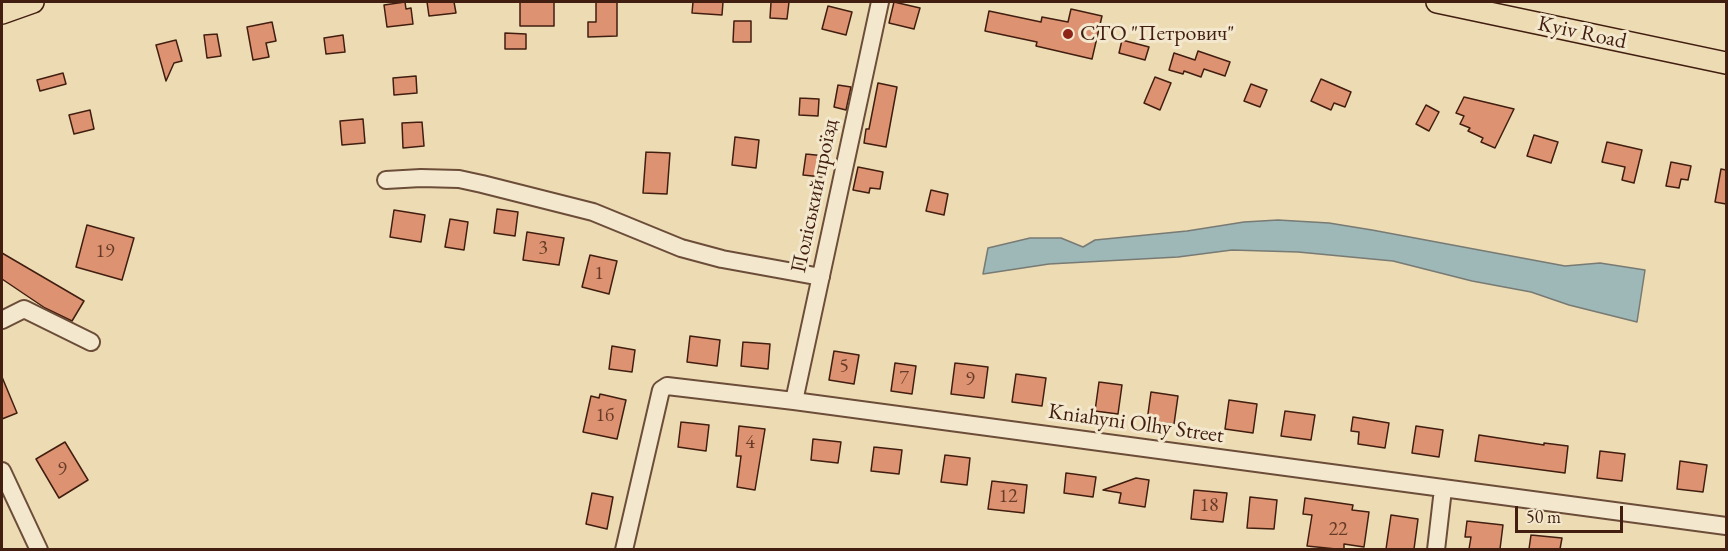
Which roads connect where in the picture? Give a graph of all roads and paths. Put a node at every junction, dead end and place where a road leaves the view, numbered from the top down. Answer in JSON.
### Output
{"nodes":[{"id":1,"x":33,"y":2,"type":"edge"},
{"id":2,"x":880,"y":2,"type":"edge"},
{"id":3,"x":1437,"y":2,"type":"edge"},
{"id":4,"x":2,"y":13,"type":"edge"},
{"id":5,"x":1726,"y":63,"type":"edge"},
{"id":6,"x":386,"y":180,"type":"dead end"},
{"id":7,"x":821,"y":277,"type":"junction"},
{"id":8,"x":2,"y":320,"type":"edge"},
{"id":9,"x":91,"y":342,"type":"dead end"},
{"id":10,"x":794,"y":400,"type":"junction"},
{"id":11,"x":2,"y":471,"type":"edge"},
{"id":12,"x":1443,"y":489,"type":"junction"},
{"id":13,"x":1726,"y":526,"type":"edge"},
{"id":14,"x":39,"y":549,"type":"edge"},
{"id":15,"x":624,"y":549,"type":"edge"},
{"id":16,"x":1436,"y":549,"type":"edge"}],
"edges":[{"from":1,"to":4,"type":"main road"},
{"from":2,"to":7,"type":"street","name":"Поліський проїзд"},
{"from":3,"to":5,"type":"main road","name":"Kyiv Road"},
{"from":6,"to":7,"type":"street"},
{"from":7,"to":10,"type":"street","name":"Поліський проїзд"},
{"from":8,"to":9,"type":"street"},
{"from":10,"to":12,"type":"street","name":"Kniahyni Olhy Street"},
{"from":10,"to":15,"type":"street","name":"Kniahyni Olhy Street"},
{"from":11,"to":14,"type":"street"},
{"from":12,"to":13,"type":"street","name":"Kniahyni Olhy Street"},
{"from":12,"to":16,"type":"street"}]}
